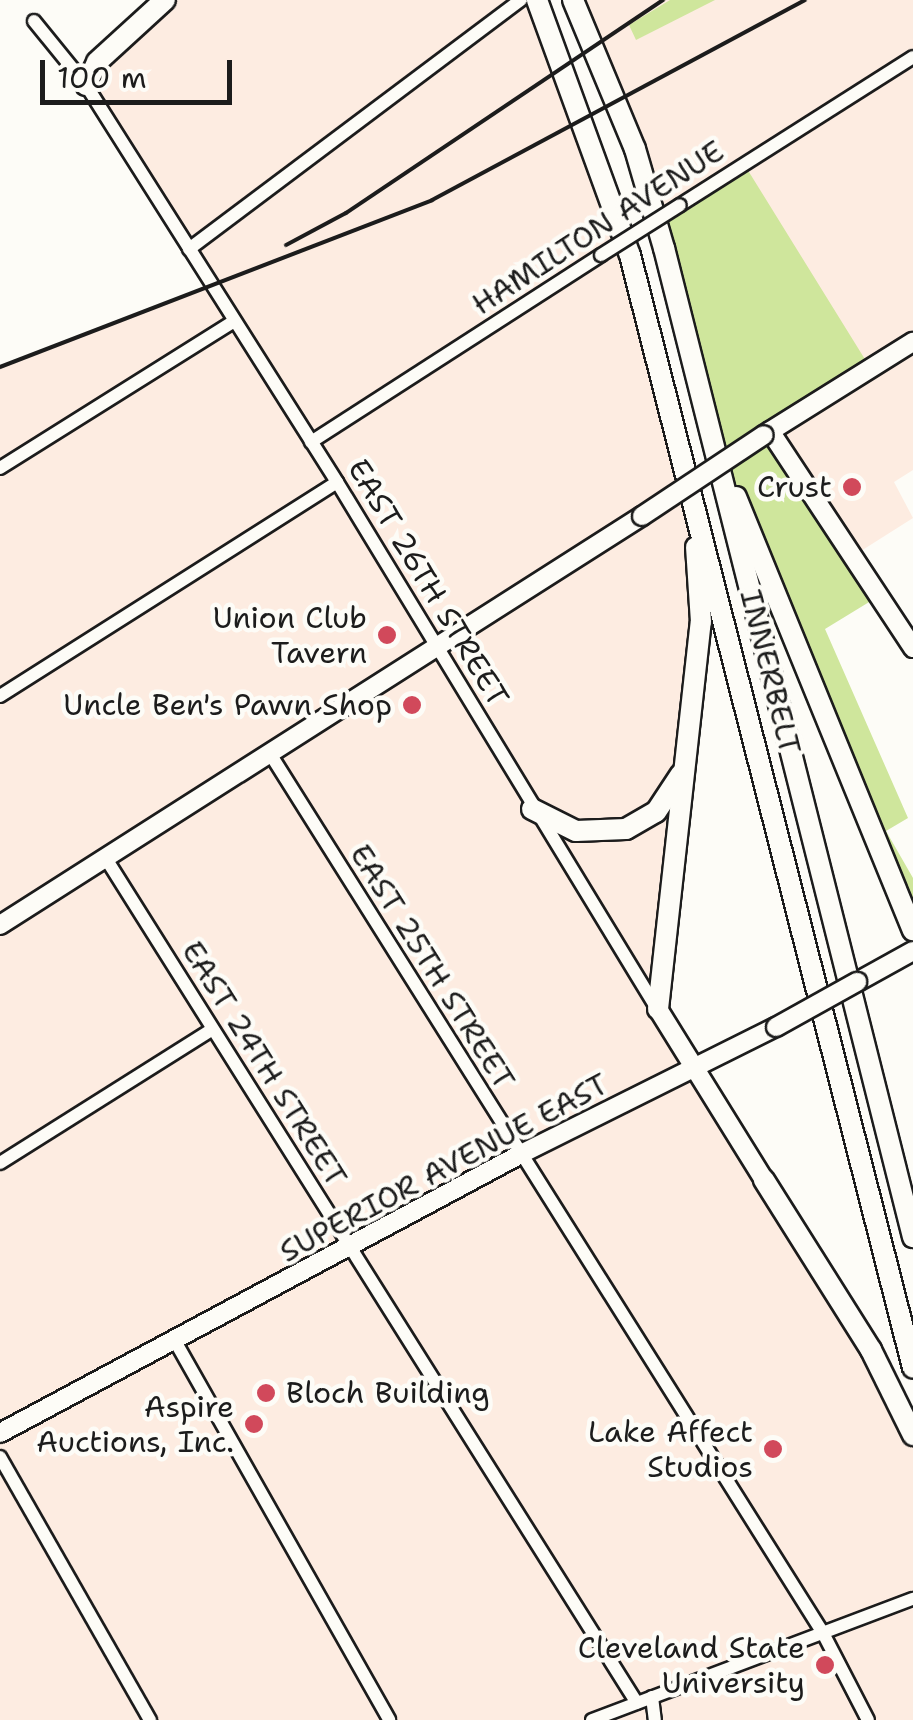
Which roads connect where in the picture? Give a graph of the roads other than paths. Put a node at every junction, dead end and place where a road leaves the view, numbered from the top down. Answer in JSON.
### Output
{"nodes":[{"id":1,"x":165,"y":0,"type":"edge"},
{"id":2,"x":521,"y":0,"type":"edge"},
{"id":3,"x":537,"y":0,"type":"edge"},
{"id":4,"x":573,"y":0,"type":"edge"},
{"id":5,"x":34,"y":21,"type":"dead end"},
{"id":6,"x":913,"y":57,"type":"edge"},
{"id":7,"x":86,"y":85,"type":"junction"},
{"id":8,"x":189,"y":250,"type":"junction"},
{"id":9,"x":233,"y":322,"type":"junction"},
{"id":10,"x":913,"y":342,"type":"edge"},
{"id":11,"x":709,"y":424,"type":"junction"},
{"id":12,"x":767,"y":433,"type":"junction"},
{"id":13,"x":311,"y":442,"type":"junction"},
{"id":14,"x":683,"y":466,"type":"junction"},
{"id":15,"x":0,"y":468,"type":"edge"},
{"id":16,"x":337,"y":482,"type":"junction"},
{"id":17,"x":435,"y":648,"type":"junction"},
{"id":18,"x":913,"y":648,"type":"edge"},
{"id":19,"x":0,"y":696,"type":"edge"},
{"id":20,"x":269,"y":752,"type":"junction"},
{"id":21,"x":687,"y":758,"type":"junction"},
{"id":22,"x":532,"y":809,"type":"junction"},
{"id":23,"x":106,"y":857,"type":"junction"},
{"id":24,"x":0,"y":925,"type":"edge"},
{"id":25,"x":913,"y":930,"type":"edge"},
{"id":26,"x":913,"y":951,"type":"edge"},
{"id":27,"x":658,"y":1009,"type":"junction"},
{"id":28,"x":211,"y":1030,"type":"junction"},
{"id":29,"x":697,"y":1070,"type":"junction"},
{"id":30,"x":521,"y":1154,"type":"junction"},
{"id":31,"x":0,"y":1163,"type":"edge"},
{"id":32,"x":764,"y":1180,"type":"joint"},
{"id":33,"x":913,"y":1237,"type":"edge"},
{"id":34,"x":351,"y":1249,"type":"junction"},
{"id":35,"x":176,"y":1341,"type":"junction"},
{"id":36,"x":913,"y":1368,"type":"edge"},
{"id":37,"x":0,"y":1433,"type":"edge"},
{"id":38,"x":913,"y":1435,"type":"edge"},
{"id":39,"x":0,"y":1457,"type":"edge"},
{"id":40,"x":913,"y":1599,"type":"edge"},
{"id":41,"x":823,"y":1633,"type":"junction"},
{"id":42,"x":652,"y":1698,"type":"junction"},
{"id":43,"x":637,"y":1703,"type":"junction"},
{"id":44,"x":150,"y":1720,"type":"edge"},
{"id":45,"x":389,"y":1720,"type":"edge"},
{"id":46,"x":592,"y":1720,"type":"edge"},
{"id":47,"x":656,"y":1720,"type":"edge"},
{"id":48,"x":868,"y":1720,"type":"edge"}],
"edges":[{"from":1,"to":7,"type":"highway"},
{"from":2,"to":8,"type":"street"},
{"from":3,"to":14,"type":"highway","name":"INNERBELT"},
{"from":4,"to":11,"type":"highway","name":"INNERBELT"},
{"from":5,"to":7,"type":"street","name":"EAST 26TH STREET"},
{"from":6,"to":13,"type":"street","name":"HAMILTON AVENUE","bridge":true},
{"from":7,"to":8,"type":"street","name":"EAST 26TH STREET"},
{"from":8,"to":9,"type":"street","name":"EAST 26TH STREET"},
{"from":9,"to":13,"type":"street","name":"EAST 26TH STREET"},
{"from":9,"to":15,"type":"street"},
{"from":10,"to":12,"type":"main road"},
{"from":11,"to":25,"type":"highway"},
{"from":11,"to":33,"type":"highway","name":"INNERBELT"},
{"from":12,"to":17,"type":"main road","bridge":true},
{"from":12,"to":18,"type":"main road"},
{"from":13,"to":16,"type":"street","name":"EAST 26TH STREET"},
{"from":14,"to":21,"type":"highway"},
{"from":14,"to":36,"type":"highway","name":"INNERBELT"},
{"from":16,"to":17,"type":"street","name":"EAST 26TH STREET"},
{"from":16,"to":19,"type":"street"},
{"from":17,"to":20,"type":"main road"},
{"from":17,"to":22,"type":"street","name":"EAST 26TH STREET"},
{"from":20,"to":23,"type":"main road"},
{"from":20,"to":30,"type":"street","name":"EAST 25TH STREET"},
{"from":21,"to":22,"type":"highway"},
{"from":21,"to":27,"type":"highway"},
{"from":22,"to":27,"type":"street","name":"EAST 26TH STREET"},
{"from":23,"to":24,"type":"main road"},
{"from":23,"to":28,"type":"street","name":"EAST 24TH STREET"},
{"from":26,"to":29,"type":"main road","name":"SUPERIOR AVENUE EAST","bridge":true},
{"from":27,"to":29,"type":"main road","name":"EAST 26TH STREET"},
{"from":28,"to":31,"type":"street"},
{"from":28,"to":34,"type":"street","name":"EAST 24TH STREET"},
{"from":29,"to":30,"type":"main road","name":"SUPERIOR AVENUE EAST"},
{"from":29,"to":32,"type":"main road","name":"EAST 26TH STREET"},
{"from":30,"to":34,"type":"main road","name":"SUPERIOR AVENUE EAST"},
{"from":30,"to":41,"type":"street","name":"EAST 25TH STREET"},
{"from":32,"to":38,"type":"highway"},
{"from":34,"to":35,"type":"main road","name":"SUPERIOR AVENUE EAST"},
{"from":34,"to":43,"type":"street","name":"EAST 24TH STREET"},
{"from":35,"to":37,"type":"main road","name":"SUPERIOR AVENUE EAST"},
{"from":35,"to":45,"type":"street"},
{"from":39,"to":44,"type":"street"},
{"from":40,"to":41,"type":"street"},
{"from":41,"to":42,"type":"street"},
{"from":41,"to":48,"type":"street","name":"EAST 25TH STREET"},
{"from":42,"to":43,"type":"street"},
{"from":42,"to":47,"type":"street"},
{"from":43,"to":46,"type":"street"}]}
